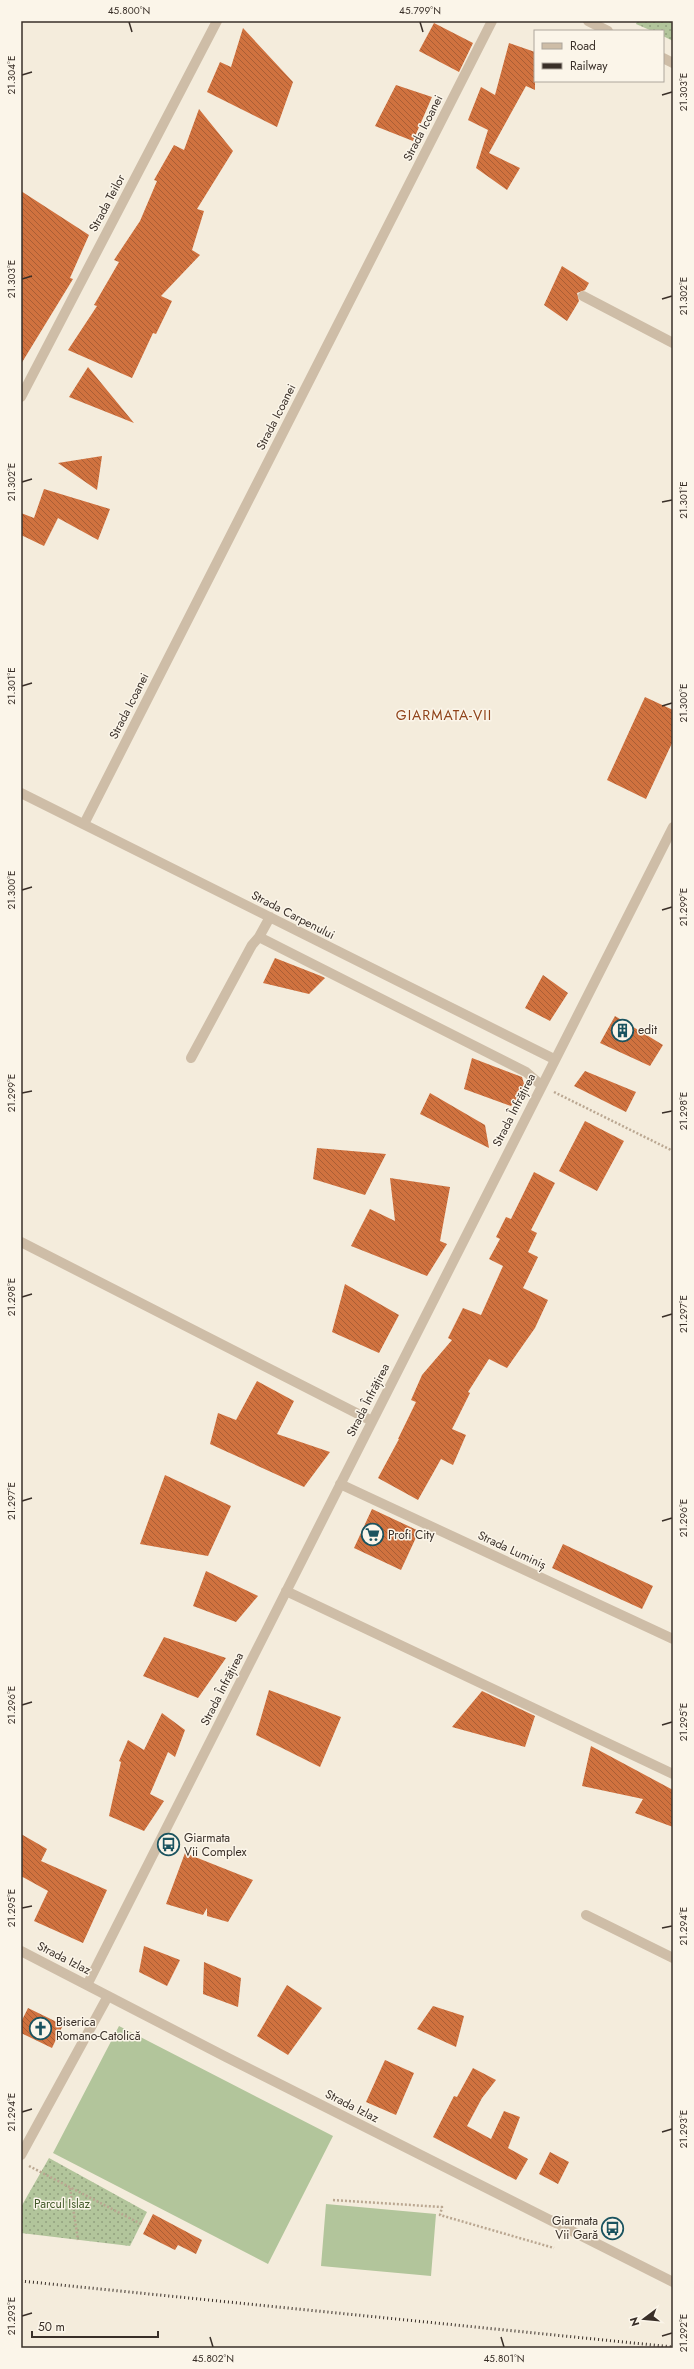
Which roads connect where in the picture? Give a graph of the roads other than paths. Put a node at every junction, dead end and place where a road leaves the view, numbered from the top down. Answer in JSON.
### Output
{"nodes":[{"id":1,"x":217,"y":21,"type":"edge"},
{"id":2,"x":492,"y":21,"type":"edge"},
{"id":3,"x":588,"y":21,"type":"edge"},
{"id":4,"x":606,"y":30,"type":"edge"},
{"id":5,"x":664,"y":58,"type":"edge"},
{"id":6,"x":673,"y":63,"type":"edge"},
{"id":7,"x":583,"y":296,"type":"dead end"},
{"id":8,"x":673,"y":343,"type":"edge"},
{"id":9,"x":21,"y":397,"type":"edge"},
{"id":10,"x":21,"y":793,"type":"edge"},
{"id":11,"x":84,"y":824,"type":"junction"},
{"id":12,"x":673,"y":827,"type":"edge"},
{"id":13,"x":270,"y":917,"type":"junction"},
{"id":14,"x":260,"y":937,"type":"junction"},
{"id":15,"x":191,"y":1058,"type":"dead end"},
{"id":16,"x":554,"y":1060,"type":"junction"},
{"id":17,"x":541,"y":1085,"type":"junction"},
{"id":18,"x":21,"y":1242,"type":"edge"},
{"id":19,"x":372,"y":1421,"type":"junction"},
{"id":20,"x":340,"y":1484,"type":"junction"},
{"id":21,"x":286,"y":1591,"type":"junction"},
{"id":22,"x":673,"y":1639,"type":"edge"},
{"id":23,"x":673,"y":1774,"type":"edge"},
{"id":24,"x":586,"y":1915,"type":"dead end"},
{"id":25,"x":21,"y":1951,"type":"edge"},
{"id":26,"x":673,"y":1958,"type":"edge"},
{"id":27,"x":87,"y":1985,"type":"junction"},
{"id":28,"x":108,"y":1996,"type":"junction"},
{"id":29,"x":21,"y":2155,"type":"edge"},
{"id":30,"x":673,"y":2282,"type":"edge"}],
"edges":[{"from":1,"to":9,"type":"street","name":"Strada Teilor"},
{"from":2,"to":11,"type":"street","name":"Strada Icoanei"},
{"from":3,"to":4,"type":"street"},
{"from":5,"to":6,"type":"street"},
{"from":7,"to":8,"type":"street"},
{"from":10,"to":11,"type":"street","name":"Strada Carpenului"},
{"from":11,"to":13,"type":"street","name":"Strada Carpenului"},
{"from":12,"to":16,"type":"street","name":"Strada Înfrățirea"},
{"from":13,"to":14,"type":"street"},
{"from":13,"to":16,"type":"street","name":"Strada Carpenului"},
{"from":14,"to":15,"type":"street"},
{"from":14,"to":17,"type":"street"},
{"from":16,"to":17,"type":"street","name":"Strada Înfrățirea"},
{"from":17,"to":19,"type":"street","name":"Strada Înfrățirea"},
{"from":18,"to":19,"type":"street"},
{"from":19,"to":20,"type":"street","name":"Strada Înfrățirea"},
{"from":20,"to":21,"type":"street","name":"Strada Înfrățirea"},
{"from":20,"to":22,"type":"street","name":"Strada Luminiș"},
{"from":21,"to":23,"type":"street"},
{"from":21,"to":27,"type":"street","name":"Strada Înfrățirea"},
{"from":24,"to":26,"type":"street"},
{"from":25,"to":27,"type":"street","name":"Strada Izlaz"},
{"from":27,"to":28,"type":"street","name":"Strada Izlaz"},
{"from":28,"to":29,"type":"street"},
{"from":28,"to":30,"type":"street","name":"Strada Izlaz"}]}
